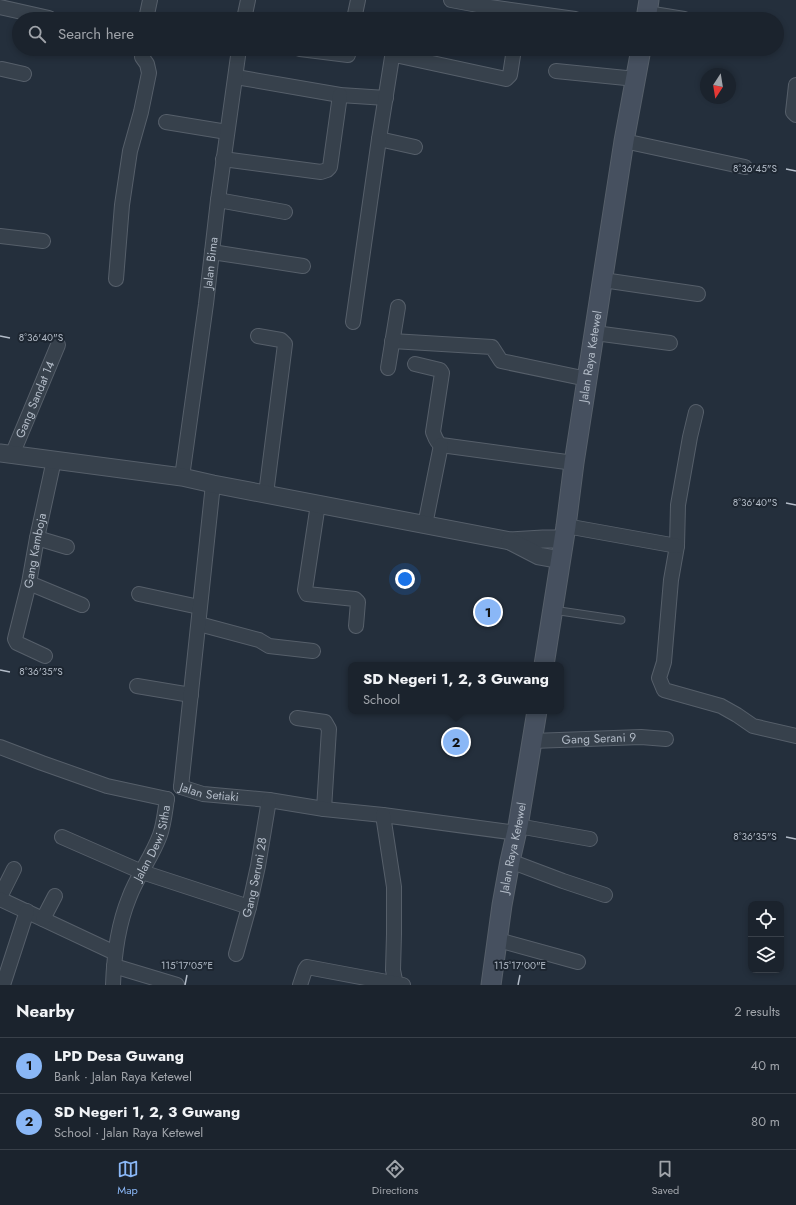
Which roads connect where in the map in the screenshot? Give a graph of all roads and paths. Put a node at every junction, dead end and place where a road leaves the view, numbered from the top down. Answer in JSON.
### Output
{"nodes":[{"id":1,"x":150,"y":0,"type":"edge"},
{"id":2,"x":248,"y":0,"type":"edge"},
{"id":3,"x":358,"y":0,"type":"edge"},
{"id":4,"x":451,"y":0,"type":"edge"},
{"id":5,"x":0,"y":7,"type":"edge"},
{"id":6,"x":22,"y":12,"type":"edge"},
{"id":7,"x":147,"y":12,"type":"edge"},
{"id":8,"x":245,"y":12,"type":"edge"},
{"id":9,"x":355,"y":12,"type":"edge"},
{"id":10,"x":506,"y":12,"type":"edge"},
{"id":11,"x":142,"y":56,"type":"edge"},
{"id":12,"x":238,"y":56,"type":"edge"},
{"id":13,"x":393,"y":56,"type":"edge"},
{"id":14,"x":400,"y":56,"type":"edge"},
{"id":15,"x":513,"y":56,"type":"edge"},
{"id":16,"x":640,"y":56,"type":"edge"},
{"id":17,"x":2,"y":69,"type":"dead end"},
{"id":18,"x":556,"y":71,"type":"dead end"},
{"id":19,"x":24,"y":74,"type":"dead end"},
{"id":20,"x":236,"y":77,"type":"junction"},
{"id":21,"x":636,"y":79,"type":"junction"},
{"id":22,"x":796,"y":85,"type":"edge"},
{"id":23,"x":340,"y":95,"type":"junction"},
{"id":24,"x":386,"y":98,"type":"junction"},
{"id":25,"x":795,"y":113,"type":"edge"},
{"id":26,"x":166,"y":122,"type":"dead end"},
{"id":27,"x":227,"y":132,"type":"junction"},
{"id":28,"x":379,"y":139,"type":"junction"},
{"id":29,"x":624,"y":141,"type":"junction"},
{"id":30,"x":415,"y":147,"type":"dead end"},
{"id":31,"x":223,"y":159,"type":"junction"},
{"id":32,"x":745,"y":167,"type":"dead end"},
{"id":33,"x":218,"y":200,"type":"junction"},
{"id":34,"x":285,"y":212,"type":"dead end"},
{"id":35,"x":0,"y":236,"type":"edge"},
{"id":36,"x":43,"y":242,"type":"dead end"},
{"id":37,"x":212,"y":252,"type":"junction"},
{"id":38,"x":303,"y":266,"type":"dead end"},
{"id":39,"x":116,"y":279,"type":"dead end"},
{"id":40,"x":603,"y":280,"type":"junction"},
{"id":41,"x":698,"y":294,"type":"dead end"},
{"id":42,"x":398,"y":307,"type":"dead end"},
{"id":43,"x":353,"y":322,"type":"dead end"},
{"id":44,"x":595,"y":333,"type":"junction"},
{"id":45,"x":258,"y":336,"type":"dead end"},
{"id":46,"x":392,"y":341,"type":"junction"},
{"id":47,"x":670,"y":343,"type":"dead end"},
{"id":48,"x":58,"y":345,"type":"dead end"},
{"id":49,"x":415,"y":364,"type":"dead end"},
{"id":50,"x":388,"y":368,"type":"dead end"},
{"id":51,"x":588,"y":379,"type":"junction"},
{"id":52,"x":696,"y":412,"type":"dead end"},
{"id":53,"x":441,"y":445,"type":"junction"},
{"id":54,"x":6,"y":454,"type":"edge"},
{"id":55,"x":54,"y":460,"type":"junction"},
{"id":56,"x":574,"y":463,"type":"junction"},
{"id":57,"x":182,"y":477,"type":"junction"},
{"id":58,"x":213,"y":484,"type":"junction"},
{"id":59,"x":266,"y":494,"type":"junction"},
{"id":60,"x":318,"y":504,"type":"junction"},
{"id":61,"x":425,"y":525,"type":"junction"},
{"id":62,"x":564,"y":533,"type":"junction"},
{"id":63,"x":37,"y":538,"type":"junction"},
{"id":64,"x":510,"y":541,"type":"junction"},
{"id":65,"x":677,"y":546,"type":"junction"},
{"id":66,"x":67,"y":547,"type":"dead end"},
{"id":67,"x":561,"y":560,"type":"junction"},
{"id":68,"x":29,"y":583,"type":"junction"},
{"id":69,"x":139,"y":594,"type":"dead end"},
{"id":70,"x":82,"y":605,"type":"dead end"},
{"id":71,"x":200,"y":607,"type":"junction"},
{"id":72,"x":552,"y":610,"type":"junction"},
{"id":73,"x":621,"y":620,"type":"dead end"},
{"id":74,"x":199,"y":624,"type":"junction"},
{"id":75,"x":356,"y":626,"type":"dead end"},
{"id":76,"x":313,"y":651,"type":"dead end"},
{"id":77,"x":45,"y":656,"type":"dead end"},
{"id":78,"x":544,"y":662,"type":"edge"},
{"id":79,"x":137,"y":686,"type":"dead end"},
{"id":80,"x":191,"y":695,"type":"junction"},
{"id":81,"x":536,"y":714,"type":"edge"},
{"id":82,"x":297,"y":718,"type":"dead end"},
{"id":83,"x":796,"y":736,"type":"edge"},
{"id":84,"x":666,"y":739,"type":"dead end"},
{"id":85,"x":532,"y":741,"type":"junction"},
{"id":86,"x":0,"y":747,"type":"edge"},
{"id":87,"x":181,"y":787,"type":"junction"},
{"id":88,"x":167,"y":799,"type":"junction"},
{"id":89,"x":269,"y":800,"type":"junction"},
{"id":90,"x":324,"y":809,"type":"junction"},
{"id":91,"x":383,"y":814,"type":"junction"},
{"id":92,"x":518,"y":829,"type":"junction"},
{"id":93,"x":62,"y":837,"type":"dead end"},
{"id":94,"x":590,"y":839,"type":"dead end"},
{"id":95,"x":510,"y":861,"type":"junction"},
{"id":96,"x":14,"y":869,"type":"dead end"},
{"id":97,"x":142,"y":872,"type":"junction"},
{"id":98,"x":605,"y":895,"type":"dead end"},
{"id":99,"x":55,"y":896,"type":"dead end"},
{"id":100,"x":0,"y":898,"type":"edge"},
{"id":101,"x":249,"y":907,"type":"junction"},
{"id":102,"x":27,"y":911,"type":"junction"},
{"id":103,"x":43,"y":919,"type":"junction"},
{"id":104,"x":498,"y":940,"type":"junction"},
{"id":105,"x":236,"y":954,"type":"dead end"},
{"id":106,"x":114,"y":959,"type":"junction"},
{"id":107,"x":578,"y":962,"type":"dead end"},
{"id":108,"x":353,"y":981,"type":"edge"},
{"id":109,"x":4,"y":985,"type":"edge"},
{"id":110,"x":113,"y":985,"type":"edge"},
{"id":111,"x":176,"y":985,"type":"edge"},
{"id":112,"x":300,"y":985,"type":"edge"},
{"id":113,"x":399,"y":985,"type":"edge"},
{"id":114,"x":491,"y":985,"type":"edge"}],
"edges":[{"from":1,"to":7,"type":"street"},
{"from":2,"to":8,"type":"street"},
{"from":3,"to":9,"type":"street"},
{"from":4,"to":10,"type":"street"},
{"from":5,"to":6,"type":"street"},
{"from":11,"to":39,"type":"street"},
{"from":12,"to":20,"type":"street","name":"Jalan Bima"},
{"from":13,"to":24,"type":"street"},
{"from":14,"to":15,"type":"street"},
{"from":16,"to":21,"type":"main road","name":"Jalan Raya Ketewel"},
{"from":17,"to":19,"type":"street"},
{"from":18,"to":21,"type":"street"},
{"from":20,"to":23,"type":"street"},
{"from":20,"to":27,"type":"street","name":"Jalan Bima"},
{"from":21,"to":29,"type":"main road","name":"Jalan Raya Ketewel"},
{"from":22,"to":25,"type":"street"},
{"from":23,"to":24,"type":"street"},
{"from":23,"to":31,"type":"street"},
{"from":24,"to":28,"type":"street"},
{"from":26,"to":27,"type":"street"},
{"from":27,"to":31,"type":"street","name":"Jalan Bima"},
{"from":28,"to":30,"type":"street"},
{"from":28,"to":43,"type":"street"},
{"from":29,"to":32,"type":"street"},
{"from":29,"to":40,"type":"main road","name":"Jalan Raya Ketewel"},
{"from":31,"to":33,"type":"street","name":"Jalan Bima"},
{"from":33,"to":34,"type":"street"},
{"from":33,"to":37,"type":"street","name":"Jalan Bima"},
{"from":35,"to":36,"type":"street"},
{"from":37,"to":38,"type":"street"},
{"from":37,"to":57,"type":"street","name":"Jalan Bima"},
{"from":40,"to":41,"type":"street"},
{"from":40,"to":44,"type":"main road","name":"Jalan Raya Ketewel"},
{"from":42,"to":46,"type":"street"},
{"from":44,"to":47,"type":"street"},
{"from":44,"to":51,"type":"main road","name":"Jalan Raya Ketewel"},
{"from":45,"to":59,"type":"street"},
{"from":46,"to":50,"type":"street"},
{"from":46,"to":51,"type":"street"},
{"from":48,"to":54,"type":"street","name":"Gang Sandat 14"},
{"from":49,"to":53,"type":"street"},
{"from":51,"to":56,"type":"main road","name":"Jalan Raya Ketewel"},
{"from":52,"to":65,"type":"street"},
{"from":53,"to":56,"type":"street"},
{"from":53,"to":61,"type":"street"},
{"from":54,"to":55,"type":"street"},
{"from":55,"to":57,"type":"street"},
{"from":55,"to":63,"type":"street","name":"Gang Kamboja"},
{"from":56,"to":62,"type":"main road","name":"Jalan Raya Ketewel"},
{"from":57,"to":58,"type":"street"},
{"from":58,"to":59,"type":"street"},
{"from":58,"to":71,"type":"street","name":"Jalan Setiaki"},
{"from":59,"to":60,"type":"street"},
{"from":60,"to":61,"type":"street"},
{"from":60,"to":75,"type":"street"},
{"from":61,"to":64,"type":"street"},
{"from":62,"to":64,"type":"street"},
{"from":62,"to":65,"type":"street"},
{"from":62,"to":67,"type":"main road","name":"Jalan Raya Ketewel"},
{"from":63,"to":66,"type":"street"},
{"from":63,"to":68,"type":"street","name":"Gang Kamboja"},
{"from":64,"to":67,"type":"street"},
{"from":65,"to":83,"type":"street"},
{"from":67,"to":72,"type":"main road","name":"Jalan Raya Ketewel"},
{"from":68,"to":70,"type":"street"},
{"from":68,"to":77,"type":"street","name":"Gang Kamboja"},
{"from":69,"to":71,"type":"street"},
{"from":71,"to":74,"type":"street","name":"Jalan Setiaki"},
{"from":72,"to":73,"type":"lane"},
{"from":72,"to":78,"type":"main road","name":"Jalan Raya Ketewel"},
{"from":74,"to":76,"type":"street"},
{"from":74,"to":80,"type":"street","name":"Jalan Setiaki"},
{"from":79,"to":80,"type":"street"},
{"from":80,"to":87,"type":"street","name":"Jalan Setiaki"},
{"from":81,"to":85,"type":"main road","name":"Jalan Raya Ketewel"},
{"from":82,"to":90,"type":"street"},
{"from":84,"to":85,"type":"street","name":"Gang Serani 9"},
{"from":85,"to":92,"type":"main road","name":"Jalan Raya Ketewel"},
{"from":86,"to":88,"type":"street","name":"Jalan Dewi Sitha"},
{"from":87,"to":88,"type":"street"},
{"from":87,"to":89,"type":"street","name":"Jalan Setiaki"},
{"from":88,"to":97,"type":"street","name":"Jalan Dewi Sitha"},
{"from":89,"to":90,"type":"street","name":"Jalan Setiaki"},
{"from":89,"to":101,"type":"street","name":"Gang Seruni 28"},
{"from":90,"to":91,"type":"street","name":"Jalan Setiaki"},
{"from":91,"to":92,"type":"street","name":"Jalan Setiaki"},
{"from":91,"to":113,"type":"street"},
{"from":92,"to":94,"type":"street","name":"Jalan Setiaki"},
{"from":92,"to":95,"type":"main road","name":"Jalan Raya Ketewel"},
{"from":93,"to":97,"type":"street"},
{"from":95,"to":98,"type":"street"},
{"from":95,"to":104,"type":"main road","name":"Jalan Raya Ketewel"},
{"from":96,"to":100,"type":"street"},
{"from":97,"to":101,"type":"street"},
{"from":97,"to":106,"type":"street","name":"Jalan Dewi Sitha"},
{"from":99,"to":103,"type":"street"},
{"from":100,"to":102,"type":"street"},
{"from":101,"to":105,"type":"street","name":"Gang Seruni 28"},
{"from":102,"to":103,"type":"street"},
{"from":102,"to":109,"type":"street"},
{"from":103,"to":106,"type":"street"},
{"from":104,"to":107,"type":"street"},
{"from":104,"to":114,"type":"main road","name":"Jalan Raya Ketewel"},
{"from":106,"to":110,"type":"street","name":"Jalan Dewi Sitha"},
{"from":106,"to":111,"type":"street"},
{"from":108,"to":112,"type":"street"},
{"from":108,"to":113,"type":"street"}]}
